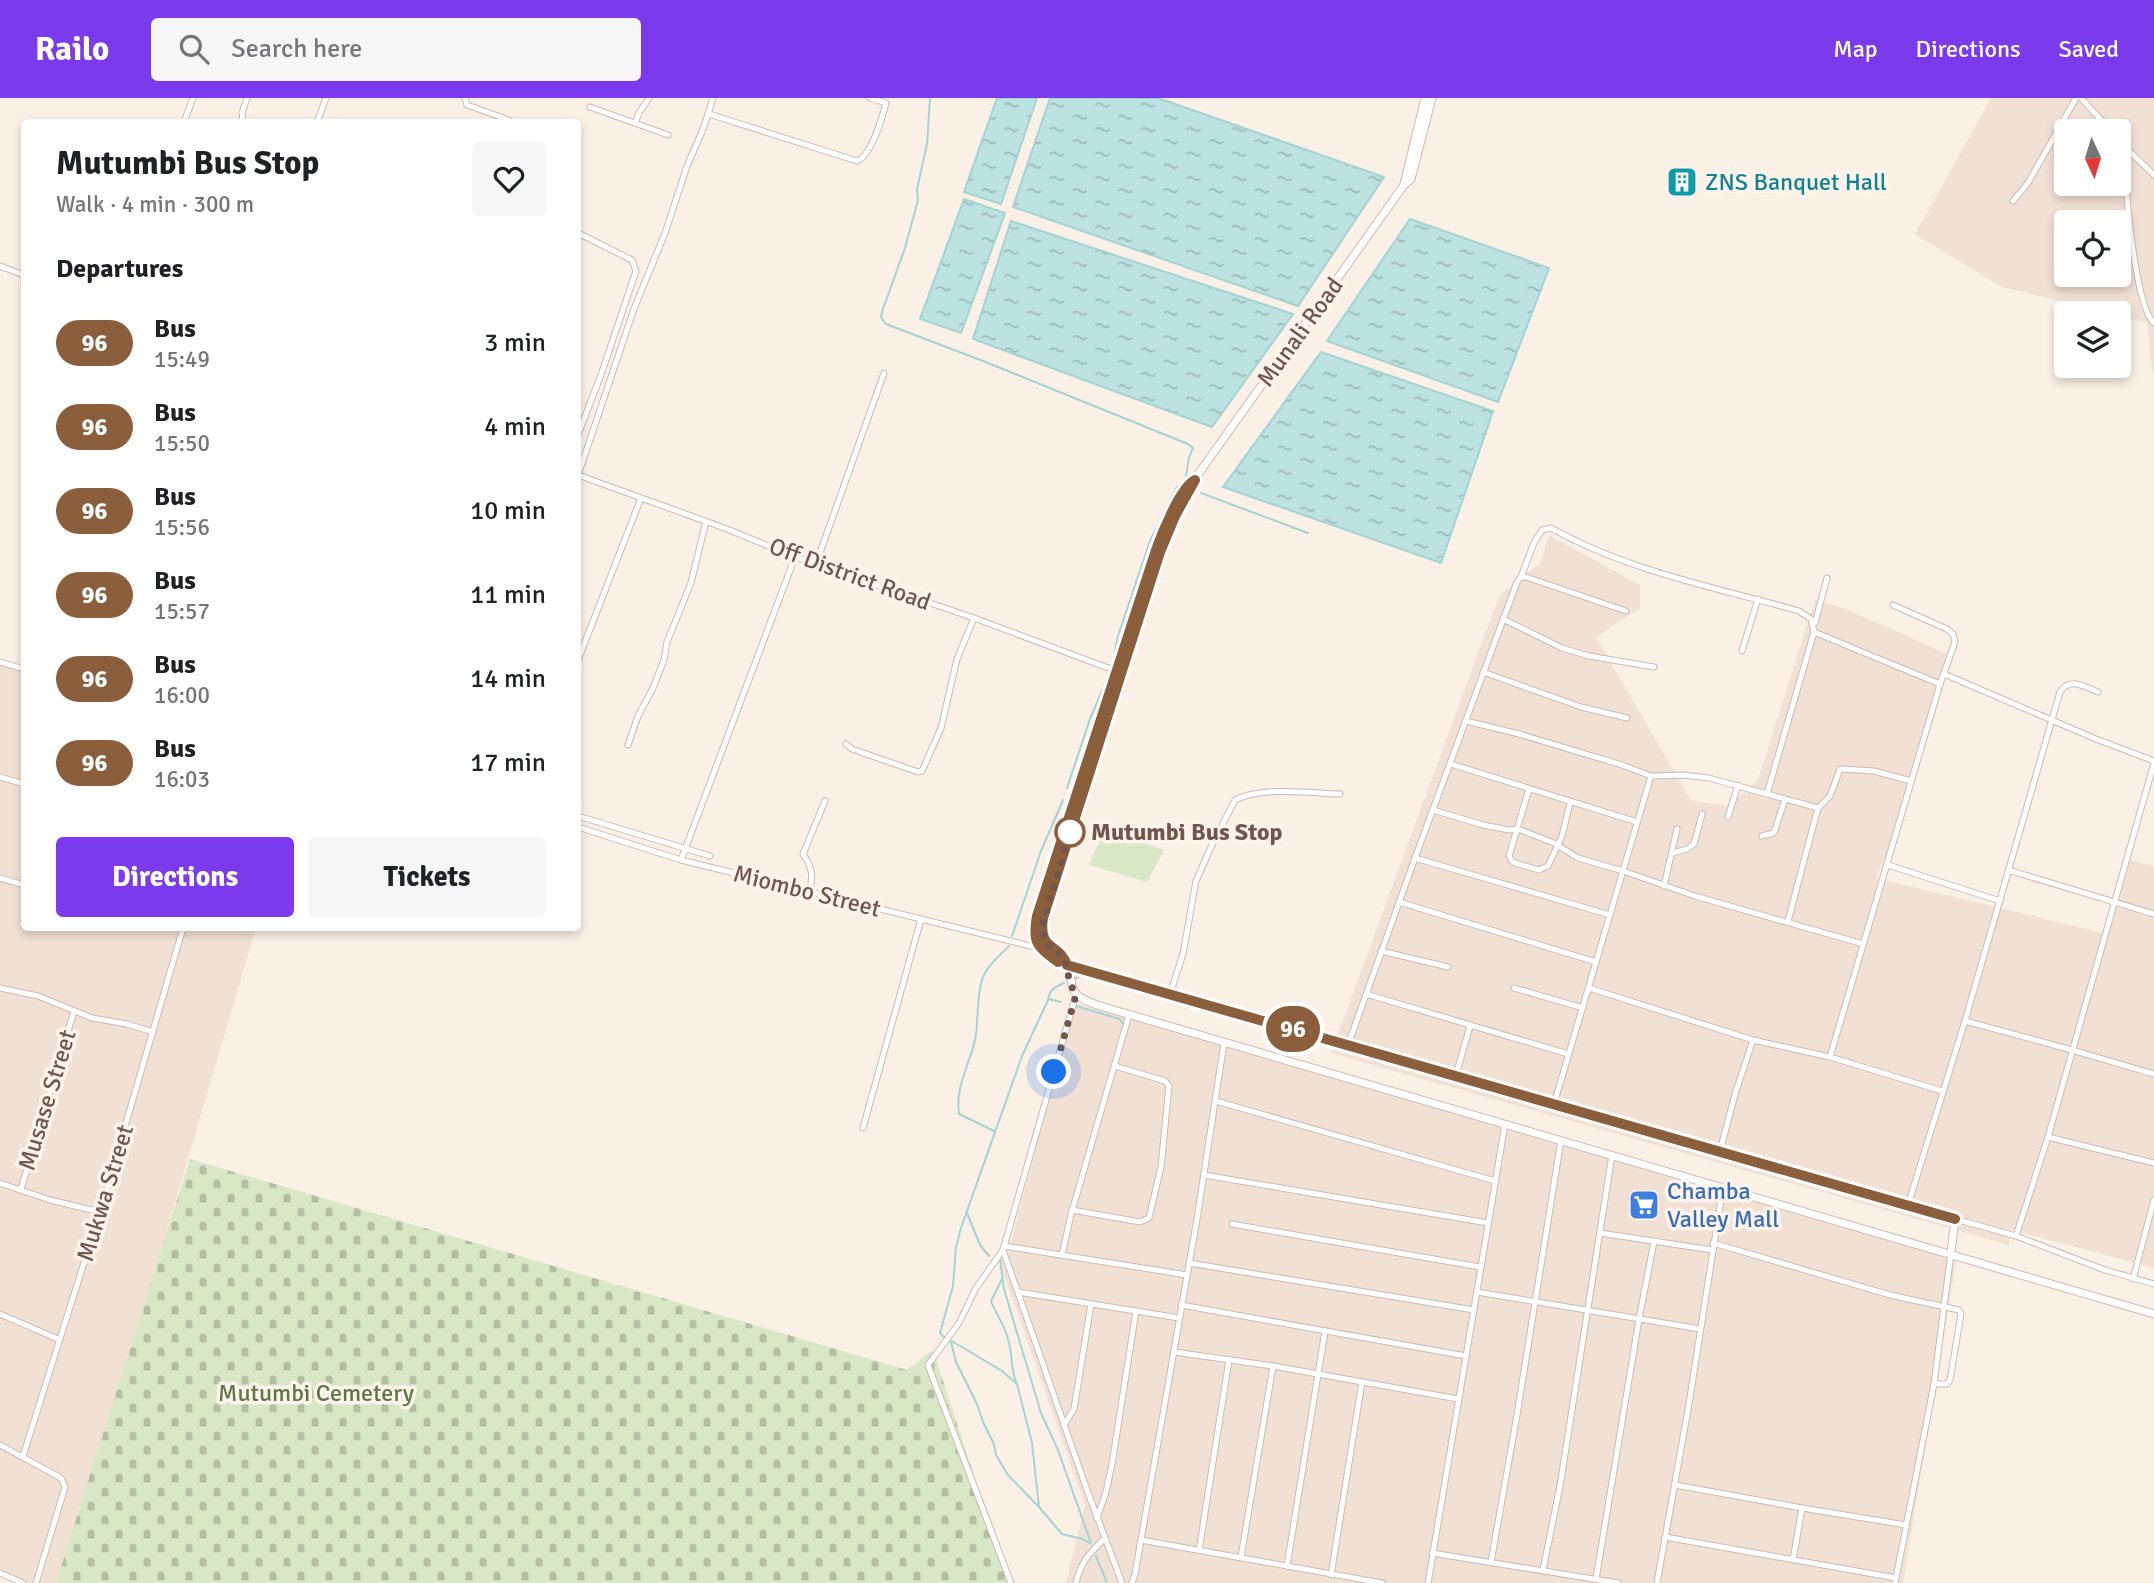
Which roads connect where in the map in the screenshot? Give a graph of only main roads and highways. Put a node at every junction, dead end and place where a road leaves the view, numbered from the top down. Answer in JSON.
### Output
{"nodes":[{"id":1,"x":1425,"y":98,"type":"edge"},
{"id":2,"x":1432,"y":98,"type":"edge"},
{"id":3,"x":1404,"y":185,"type":"junction"},
{"id":4,"x":1119,"y":672,"type":"junction"},
{"id":5,"x":1067,"y":965,"type":"junction"},
{"id":6,"x":1951,"y":1253,"type":"junction"},
{"id":7,"x":2154,"y":1314,"type":"edge"}],
"edges":[{"from":1,"to":3,"type":"main road","name":"Munali Road"},
{"from":2,"to":3,"type":"main road","name":"Munali Road"},
{"from":3,"to":4,"type":"main road","name":"Munali Road"},
{"from":4,"to":5,"type":"main road","name":"Munali Road"},
{"from":4,"to":5,"type":"main road","name":"Munali Road"},
{"from":5,"to":6,"type":"main road"},
{"from":5,"to":6,"type":"main road"},
{"from":6,"to":7,"type":"main road"}]}
